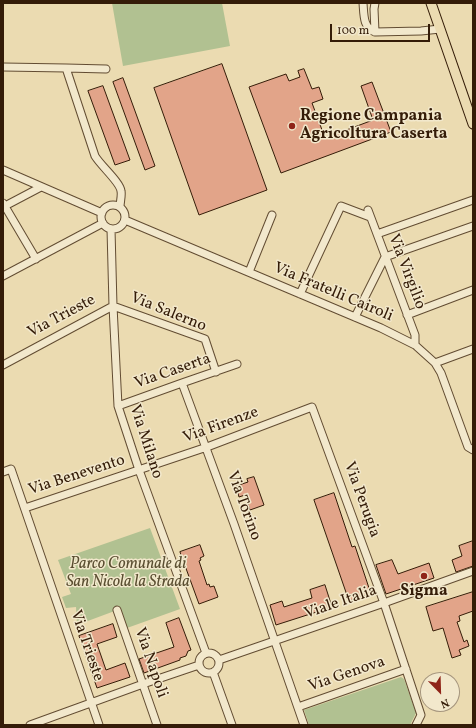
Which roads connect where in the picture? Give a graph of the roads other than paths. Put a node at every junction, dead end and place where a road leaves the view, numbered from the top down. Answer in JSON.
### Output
{"nodes":[{"id":1,"x":363,"y":3,"type":"edge"},
{"id":2,"x":375,"y":3,"type":"edge"},
{"id":3,"x":430,"y":3,"type":"edge"},
{"id":4,"x":440,"y":29,"type":"junction"},
{"id":5,"x":376,"y":32,"type":"junction"},
{"id":6,"x":3,"y":67,"type":"edge"},
{"id":7,"x":66,"y":68,"type":"junction"},
{"id":8,"x":106,"y":68,"type":"dead end"},
{"id":9,"x":473,"y":124,"type":"edge"},
{"id":10,"x":3,"y":170,"type":"edge"},
{"id":11,"x":42,"y":187,"type":"junction"},
{"id":12,"x":473,"y":200,"type":"edge"},
{"id":13,"x":4,"y":205,"type":"edge"},
{"id":14,"x":120,"y":207,"type":"junction"},
{"id":15,"x":102,"y":213,"type":"junction"},
{"id":16,"x":272,"y":215,"type":"dead end"},
{"id":17,"x":125,"y":220,"type":"junction"},
{"id":18,"x":103,"y":224,"type":"junction"},
{"id":19,"x":473,"y":226,"type":"edge"},
{"id":20,"x":111,"y":229,"type":"junction"},
{"id":21,"x":377,"y":234,"type":"junction"},
{"id":22,"x":385,"y":257,"type":"junction"},
{"id":23,"x":36,"y":259,"type":"junction"},
{"id":24,"x":249,"y":272,"type":"junction"},
{"id":25,"x":3,"y":276,"type":"edge"},
{"id":26,"x":473,"y":290,"type":"edge"},
{"id":27,"x":300,"y":294,"type":"junction"},
{"id":28,"x":113,"y":306,"type":"junction"},
{"id":29,"x":407,"y":316,"type":"junction"},
{"id":30,"x":355,"y":317,"type":"junction"},
{"id":31,"x":415,"y":345,"type":"junction"},
{"id":32,"x":473,"y":349,"type":"edge"},
{"id":33,"x":435,"y":363,"type":"junction"},
{"id":34,"x":237,"y":364,"type":"dead end"},
{"id":35,"x":3,"y":365,"type":"edge"},
{"id":36,"x":216,"y":372,"type":"junction"},
{"id":37,"x":182,"y":382,"type":"junction"},
{"id":38,"x":118,"y":406,"type":"junction"},
{"id":39,"x":312,"y":407,"type":"joint"},
{"id":40,"x":207,"y":447,"type":"junction"},
{"id":41,"x":473,"y":450,"type":"edge"},
{"id":42,"x":139,"y":470,"type":"junction"},
{"id":43,"x":3,"y":472,"type":"edge"},
{"id":44,"x":25,"y":508,"type":"junction"},
{"id":45,"x":473,"y":571,"type":"edge"},
{"id":46,"x":384,"y":603,"type":"junction"},
{"id":47,"x":117,"y":610,"type":"dead end"},
{"id":48,"x":275,"y":640,"type":"junction"},
{"id":49,"x":206,"y":653,"type":"junction"},
{"id":50,"x":218,"y":660,"type":"junction"},
{"id":51,"x":199,"y":665,"type":"junction"},
{"id":52,"x":406,"y":669,"type":"junction"},
{"id":53,"x":213,"y":672,"type":"junction"},
{"id":54,"x":143,"y":684,"type":"junction"},
{"id":55,"x":91,"y":703,"type":"junction"},
{"id":56,"x":298,"y":707,"type":"junction"},
{"id":57,"x":30,"y":725,"type":"edge"},
{"id":58,"x":99,"y":725,"type":"edge"},
{"id":59,"x":157,"y":725,"type":"edge"},
{"id":60,"x":232,"y":725,"type":"edge"},
{"id":61,"x":304,"y":725,"type":"edge"},
{"id":62,"x":416,"y":725,"type":"edge"}],
"edges":[{"from":1,"to":5,"type":"street"},
{"from":2,"to":5,"type":"street"},
{"from":3,"to":4,"type":"main road"},
{"from":4,"to":5,"type":"street"},
{"from":4,"to":9,"type":"main road"},
{"from":6,"to":7,"type":"street"},
{"from":7,"to":8,"type":"street"},
{"from":7,"to":14,"type":"street"},
{"from":10,"to":11,"type":"street"},
{"from":11,"to":13,"type":"street"},
{"from":11,"to":15,"type":"street"},
{"from":12,"to":21,"type":"street"},
{"from":13,"to":23,"type":"street"},
{"from":14,"to":15,"type":"street"},
{"from":14,"to":17,"type":"street"},
{"from":15,"to":18,"type":"street"},
{"from":16,"to":24,"type":"street"},
{"from":17,"to":20,"type":"street"},
{"from":17,"to":24,"type":"street","name":"Via Fratelli Cairoli"},
{"from":18,"to":20,"type":"street"},
{"from":18,"to":23,"type":"street"},
{"from":19,"to":22,"type":"street"},
{"from":20,"to":28,"type":"street","name":"Via Milano"},
{"from":21,"to":22,"type":"street","name":"Via Virgilio"},
{"from":21,"to":27,"type":"street","name":"Via Virgilio"},
{"from":22,"to":29,"type":"street","name":"Via Virgilio"},
{"from":22,"to":30,"type":"street"},
{"from":23,"to":25,"type":"street"},
{"from":24,"to":27,"type":"street","name":"Via Fratelli Cairoli"},
{"from":26,"to":29,"type":"street"},
{"from":27,"to":30,"type":"street","name":"Via Fratelli Cairoli"},
{"from":28,"to":35,"type":"street","name":"Via Trieste"},
{"from":28,"to":36,"type":"street","name":"Via Salerno"},
{"from":28,"to":38,"type":"street","name":"Via Milano"},
{"from":29,"to":31,"type":"street","name":"Via Virgilio"},
{"from":30,"to":31,"type":"street","name":"Via Fratelli Cairoli"},
{"from":31,"to":33,"type":"street","name":"Via Fratelli Cairoli"},
{"from":32,"to":33,"type":"street"},
{"from":33,"to":41,"type":"street","name":"Via Fratelli Cairoli"},
{"from":34,"to":36,"type":"street","name":"Via Caserta"},
{"from":36,"to":37,"type":"street","name":"Via Caserta"},
{"from":37,"to":38,"type":"street","name":"Via Caserta"},
{"from":37,"to":40,"type":"street","name":"Via Torino"},
{"from":38,"to":42,"type":"street","name":"Via Milano"},
{"from":39,"to":40,"type":"street","name":"Via Firenze"},
{"from":39,"to":46,"type":"street","name":"Via Perugia"},
{"from":40,"to":42,"type":"street","name":"Via Firenze"},
{"from":40,"to":48,"type":"street","name":"Via Torino"},
{"from":42,"to":44,"type":"street","name":"Via Benevento"},
{"from":42,"to":49,"type":"street","name":"Via Milano"},
{"from":43,"to":44,"type":"street","name":"Via Trieste"},
{"from":44,"to":55,"type":"street","name":"Via Trieste"},
{"from":45,"to":46,"type":"street","name":"Viale Italia"},
{"from":46,"to":48,"type":"street","name":"Viale Italia"},
{"from":46,"to":52,"type":"street","name":"Via Perugia"},
{"from":47,"to":54,"type":"street","name":"Via Napoli"},
{"from":48,"to":50,"type":"street","name":"Viale Italia"},
{"from":48,"to":56,"type":"street","name":"Via Torino"},
{"from":49,"to":50,"type":"street"},
{"from":49,"to":51,"type":"street"},
{"from":50,"to":53,"type":"street"},
{"from":51,"to":53,"type":"street"},
{"from":51,"to":54,"type":"street"},
{"from":52,"to":56,"type":"street","name":"Via Genova"},
{"from":52,"to":62,"type":"street","name":"Via Perugia"},
{"from":53,"to":60,"type":"street"},
{"from":54,"to":55,"type":"street"},
{"from":54,"to":59,"type":"street","name":"Via Napoli"},
{"from":55,"to":57,"type":"street"},
{"from":55,"to":58,"type":"street","name":"Via Trieste"},
{"from":56,"to":61,"type":"street","name":"Via Torino"}]}
